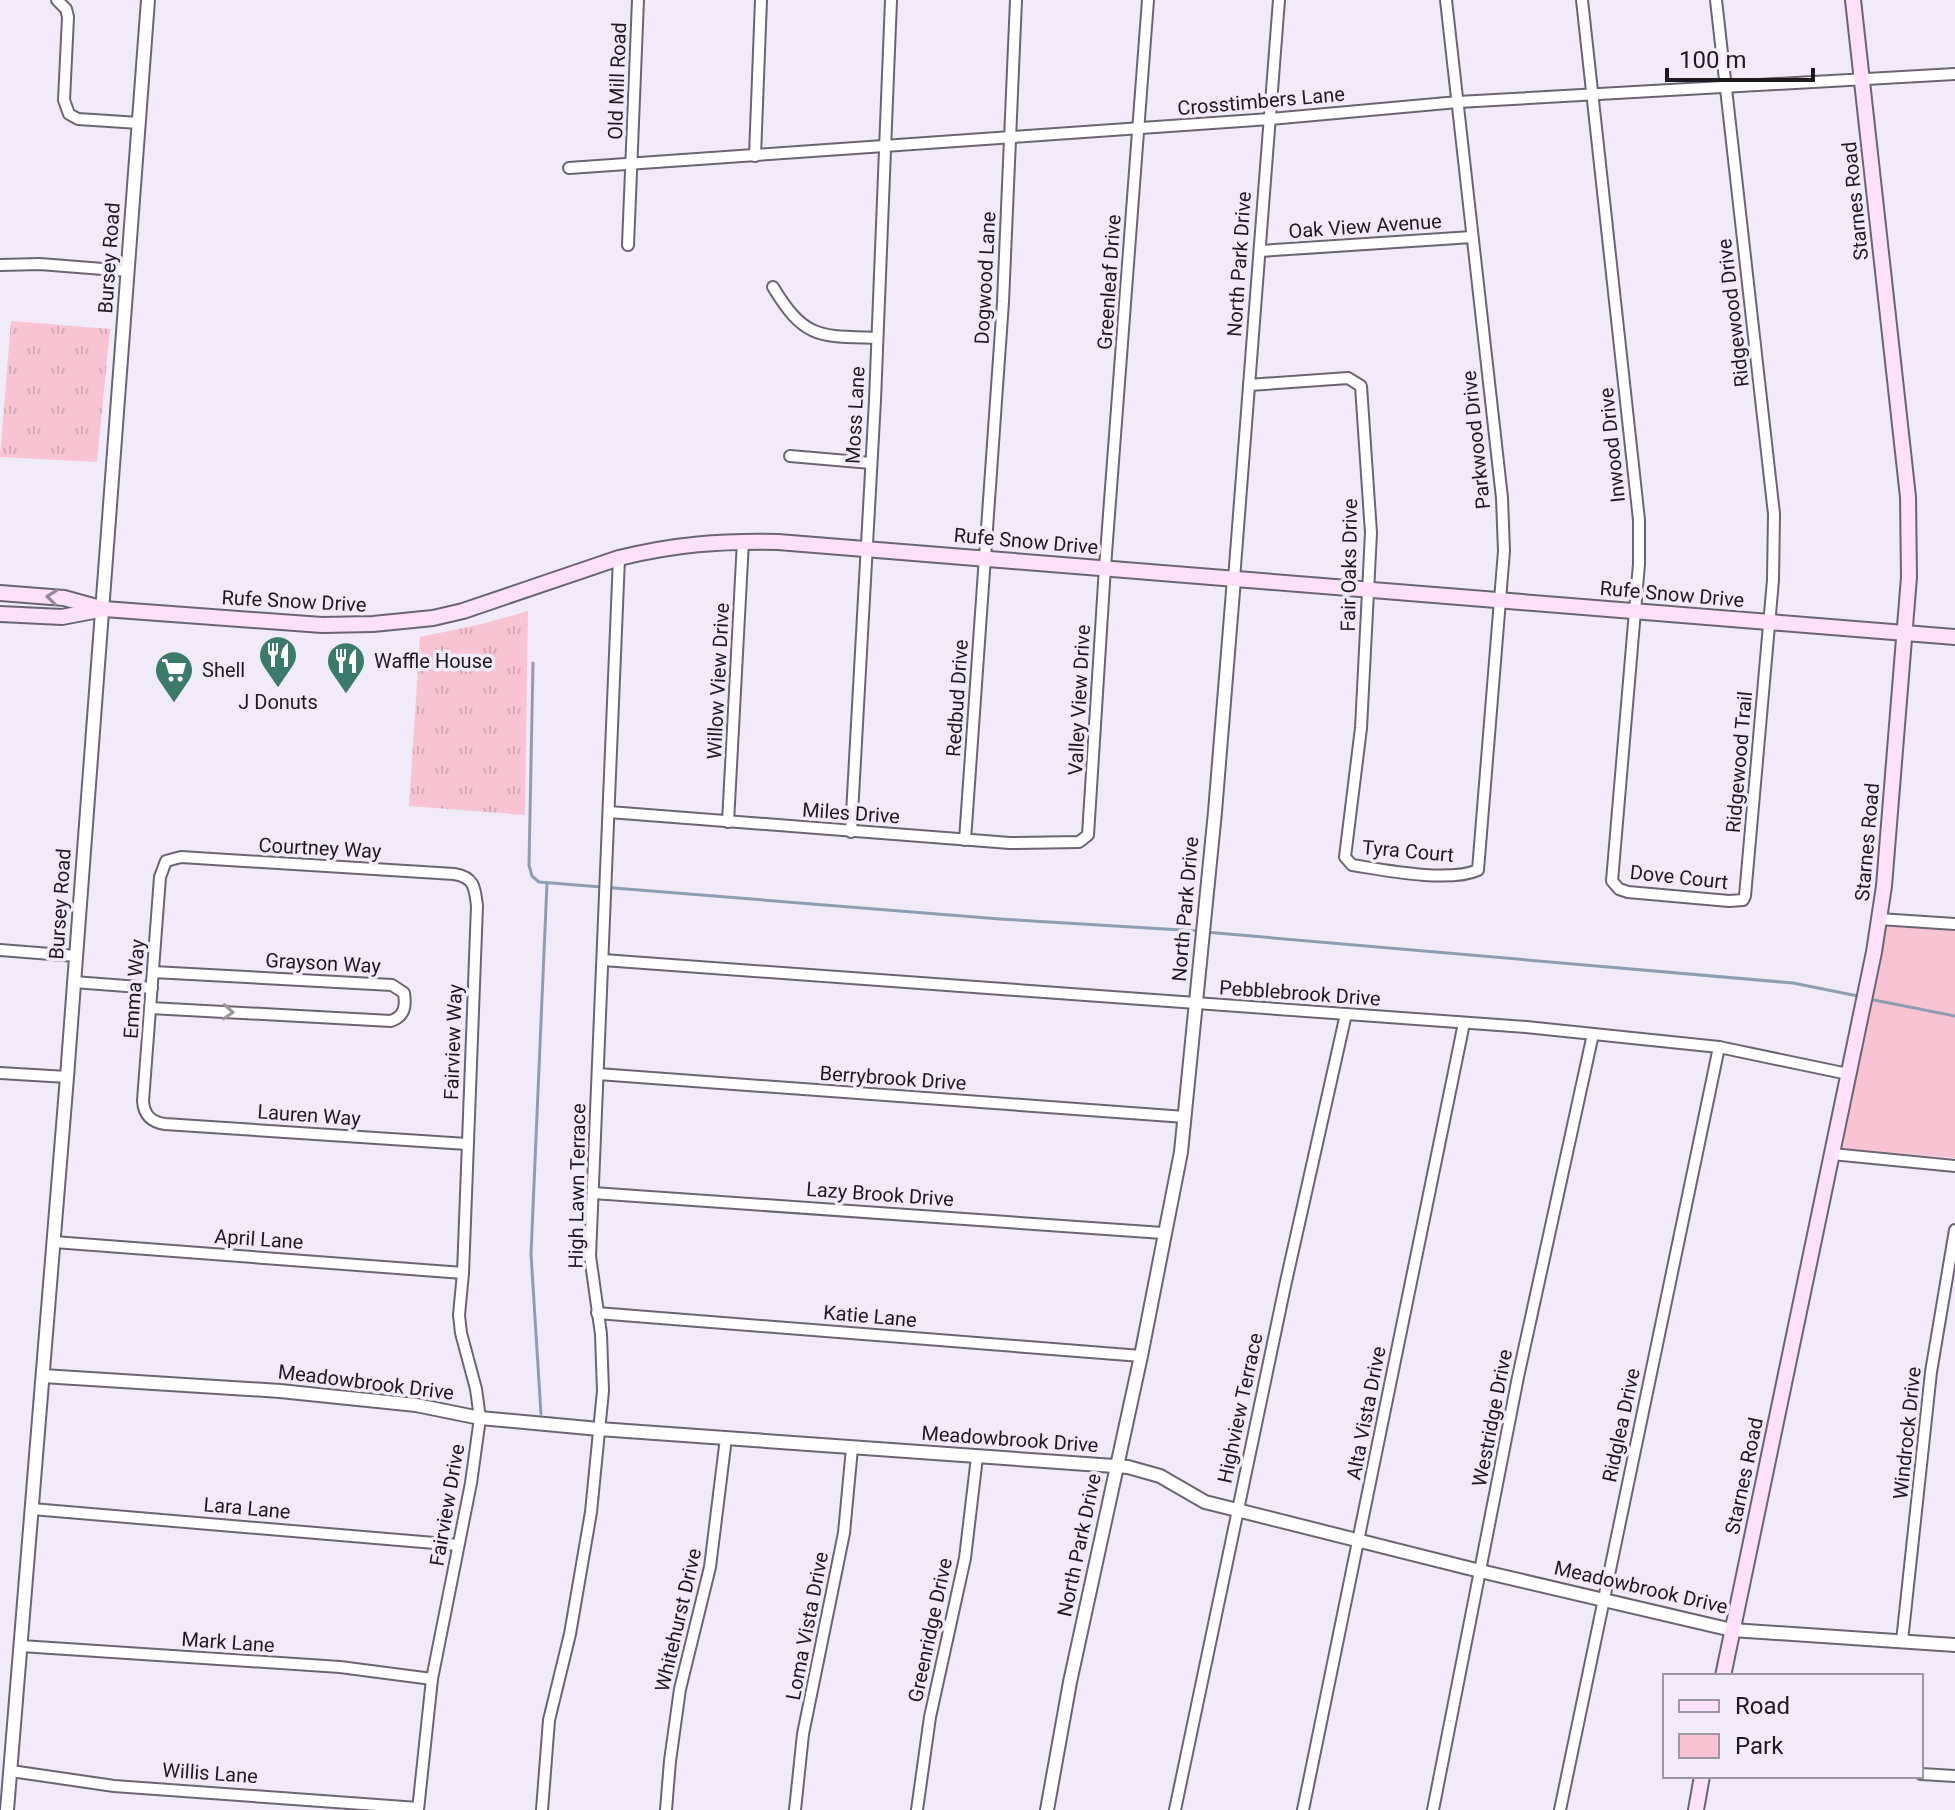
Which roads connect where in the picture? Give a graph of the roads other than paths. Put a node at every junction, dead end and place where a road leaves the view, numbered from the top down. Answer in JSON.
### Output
{"nodes":[{"id":1,"x":148,"y":0,"type":"edge"},
{"id":2,"x":638,"y":0,"type":"edge"},
{"id":3,"x":761,"y":0,"type":"edge"},
{"id":4,"x":891,"y":0,"type":"edge"},
{"id":5,"x":1016,"y":0,"type":"edge"},
{"id":6,"x":1148,"y":0,"type":"edge"},
{"id":7,"x":1279,"y":0,"type":"edge"},
{"id":8,"x":1446,"y":0,"type":"edge"},
{"id":9,"x":1582,"y":0,"type":"edge"},
{"id":10,"x":1716,"y":0,"type":"edge"},
{"id":11,"x":1853,"y":0,"type":"edge"},
{"id":12,"x":59,"y":2,"type":"edge"},
{"id":13,"x":1955,"y":74,"type":"edge"},
{"id":14,"x":1862,"y":78,"type":"junction"},
{"id":15,"x":1726,"y":86,"type":"junction"},
{"id":16,"x":1592,"y":94,"type":"junction"},
{"id":17,"x":1458,"y":102,"type":"junction"},
{"id":18,"x":1270,"y":119,"type":"junction"},
{"id":19,"x":139,"y":123,"type":"junction"},
{"id":20,"x":1139,"y":128,"type":"junction"},
{"id":21,"x":1011,"y":138,"type":"junction"},
{"id":22,"x":885,"y":146,"type":"junction"},
{"id":23,"x":755,"y":156,"type":"junction"},
{"id":24,"x":631,"y":164,"type":"junction"},
{"id":25,"x":569,"y":168,"type":"dead end"},
{"id":26,"x":1472,"y":237,"type":"junction"},
{"id":27,"x":628,"y":245,"type":"dead end"},
{"id":28,"x":1260,"y":251,"type":"junction"},
{"id":29,"x":0,"y":265,"type":"edge"},
{"id":30,"x":128,"y":271,"type":"junction"},
{"id":31,"x":773,"y":287,"type":"dead end"},
{"id":32,"x":877,"y":338,"type":"junction"},
{"id":33,"x":1249,"y":385,"type":"junction"},
{"id":34,"x":790,"y":456,"type":"dead end"},
{"id":35,"x":871,"y":463,"type":"junction"},
{"id":36,"x":743,"y":541,"type":"junction"},
{"id":37,"x":865,"y":547,"type":"junction"},
{"id":38,"x":619,"y":558,"type":"junction"},
{"id":39,"x":984,"y":558,"type":"junction"},
{"id":40,"x":1105,"y":567,"type":"junction"},
{"id":41,"x":1234,"y":579,"type":"junction"},
{"id":42,"x":1369,"y":589,"type":"junction"},
{"id":43,"x":0,"y":593,"type":"edge"},
{"id":44,"x":1502,"y":600,"type":"junction"},
{"id":45,"x":104,"y":609,"type":"junction"},
{"id":46,"x":1635,"y":611,"type":"junction"},
{"id":47,"x":0,"y":614,"type":"edge"},
{"id":48,"x":1769,"y":622,"type":"junction"},
{"id":49,"x":1905,"y":633,"type":"junction"},
{"id":50,"x":1955,"y":637,"type":"edge"},
{"id":51,"x":609,"y":812,"type":"junction"},
{"id":52,"x":728,"y":822,"type":"junction"},
{"id":53,"x":851,"y":832,"type":"junction"},
{"id":54,"x":1088,"y":835,"type":"joint"},
{"id":55,"x":965,"y":840,"type":"junction"},
{"id":56,"x":1345,"y":857,"type":"joint"},
{"id":57,"x":166,"y":861,"type":"joint"},
{"id":58,"x":1472,"y":873,"type":"joint"},
{"id":59,"x":471,"y":880,"type":"joint"},
{"id":60,"x":1615,"y":886,"type":"joint"},
{"id":61,"x":1739,"y":901,"type":"joint"},
{"id":62,"x":1879,"y":919,"type":"junction"},
{"id":63,"x":1955,"y":924,"type":"edge"},
{"id":64,"x":0,"y":950,"type":"edge"},
{"id":65,"x":76,"y":956,"type":"junction"},
{"id":66,"x":603,"y":960,"type":"junction"},
{"id":67,"x":153,"y":972,"type":"junction"},
{"id":68,"x":74,"y":982,"type":"junction"},
{"id":69,"x":152,"y":988,"type":"junction"},
{"id":70,"x":1196,"y":1003,"type":"junction"},
{"id":71,"x":150,"y":1008,"type":"junction"},
{"id":72,"x":1346,"y":1014,"type":"junction"},
{"id":73,"x":1464,"y":1023,"type":"junction"},
{"id":74,"x":1593,"y":1034,"type":"junction"},
{"id":75,"x":1719,"y":1047,"type":"junction"},
{"id":76,"x":0,"y":1073,"type":"edge"},
{"id":77,"x":598,"y":1074,"type":"junction"},
{"id":78,"x":1848,"y":1074,"type":"junction"},
{"id":79,"x":67,"y":1077,"type":"junction"},
{"id":80,"x":1185,"y":1117,"type":"junction"},
{"id":81,"x":149,"y":1118,"type":"joint"},
{"id":82,"x":467,"y":1144,"type":"junction"},
{"id":83,"x":1832,"y":1154,"type":"junction"},
{"id":84,"x":1955,"y":1166,"type":"edge"},
{"id":85,"x":593,"y":1193,"type":"junction"},
{"id":86,"x":465,"y":1207,"type":"joint"},
{"id":87,"x":1955,"y":1230,"type":"edge"},
{"id":88,"x":1163,"y":1233,"type":"junction"},
{"id":89,"x":54,"y":1242,"type":"junction"},
{"id":90,"x":463,"y":1273,"type":"junction"},
{"id":91,"x":597,"y":1313,"type":"junction"},
{"id":92,"x":1141,"y":1356,"type":"junction"},
{"id":93,"x":43,"y":1376,"type":"junction"},
{"id":94,"x":480,"y":1418,"type":"junction"},
{"id":95,"x":599,"y":1429,"type":"junction"},
{"id":96,"x":726,"y":1438,"type":"junction"},
{"id":97,"x":852,"y":1448,"type":"junction"},
{"id":98,"x":977,"y":1457,"type":"junction"},
{"id":99,"x":1116,"y":1467,"type":"junction"},
{"id":100,"x":32,"y":1509,"type":"junction"},
{"id":101,"x":1237,"y":1510,"type":"junction"},
{"id":102,"x":1358,"y":1540,"type":"junction"},
{"id":103,"x":458,"y":1545,"type":"junction"},
{"id":104,"x":1480,"y":1571,"type":"junction"},
{"id":105,"x":1603,"y":1598,"type":"junction"},
{"id":106,"x":1732,"y":1630,"type":"junction"},
{"id":107,"x":1902,"y":1641,"type":"junction"},
{"id":108,"x":1955,"y":1645,"type":"edge"},
{"id":109,"x":21,"y":1646,"type":"junction"},
{"id":110,"x":1723,"y":1674,"type":"edge"},
{"id":111,"x":432,"y":1679,"type":"junction"},
{"id":112,"x":5,"y":1771,"type":"edge"},
{"id":113,"x":1923,"y":1774,"type":"edge"},
{"id":114,"x":1955,"y":1776,"type":"edge"},
{"id":115,"x":1702,"y":1778,"type":"edge"},
{"id":116,"x":418,"y":1809,"type":"edge"},
{"id":117,"x":7,"y":1810,"type":"edge"},
{"id":118,"x":542,"y":1810,"type":"edge"},
{"id":119,"x":666,"y":1810,"type":"edge"},
{"id":120,"x":795,"y":1810,"type":"edge"},
{"id":121,"x":917,"y":1810,"type":"edge"},
{"id":122,"x":1047,"y":1810,"type":"edge"},
{"id":123,"x":1175,"y":1810,"type":"edge"},
{"id":124,"x":1303,"y":1810,"type":"edge"},
{"id":125,"x":1433,"y":1810,"type":"edge"},
{"id":126,"x":1560,"y":1810,"type":"edge"},
{"id":127,"x":1696,"y":1810,"type":"edge"}],
"edges":[{"from":1,"to":19,"type":"street","name":"Bursey Road"},
{"from":2,"to":24,"type":"street","name":"Old Mill Road"},
{"from":3,"to":23,"type":"street"},
{"from":4,"to":22,"type":"street","name":"Moss Lane"},
{"from":5,"to":21,"type":"street","name":"Dogwood Lane"},
{"from":6,"to":20,"type":"street","name":"Greenleaf Drive"},
{"from":7,"to":18,"type":"street","name":"North Park Drive"},
{"from":8,"to":17,"type":"street","name":"Parkwood Drive"},
{"from":9,"to":16,"type":"street","name":"Inwood Drive"},
{"from":10,"to":15,"type":"street","name":"Ridgewood Drive"},
{"from":11,"to":14,"type":"main road","name":"Starnes Road"},
{"from":12,"to":19,"type":"street"},
{"from":13,"to":14,"type":"street","name":"Crosstimbers Lane"},
{"from":14,"to":15,"type":"street","name":"Crosstimbers Lane"},
{"from":14,"to":49,"type":"main road","name":"Starnes Road"},
{"from":15,"to":16,"type":"street","name":"Crosstimbers Lane"},
{"from":15,"to":48,"type":"street","name":"Ridgewood Drive"},
{"from":16,"to":17,"type":"street","name":"Crosstimbers Lane"},
{"from":16,"to":46,"type":"street","name":"Inwood Drive"},
{"from":17,"to":18,"type":"street","name":"Crosstimbers Lane"},
{"from":17,"to":26,"type":"street","name":"Parkwood Drive"},
{"from":18,"to":20,"type":"street","name":"Crosstimbers Lane"},
{"from":18,"to":28,"type":"street","name":"North Park Drive"},
{"from":19,"to":30,"type":"street","name":"Bursey Road"},
{"from":20,"to":21,"type":"street","name":"Crosstimbers Lane"},
{"from":20,"to":40,"type":"street","name":"Greenleaf Drive"},
{"from":21,"to":22,"type":"street","name":"Crosstimbers Lane"},
{"from":21,"to":39,"type":"street","name":"Dogwood Lane"},
{"from":22,"to":23,"type":"street","name":"Crosstimbers Lane"},
{"from":22,"to":32,"type":"street","name":"Moss Lane"},
{"from":23,"to":24,"type":"street","name":"Crosstimbers Lane"},
{"from":24,"to":25,"type":"street","name":"Crosstimbers Lane"},
{"from":24,"to":27,"type":"street","name":"Old Mill Road"},
{"from":26,"to":28,"type":"street","name":"Oak View Avenue"},
{"from":26,"to":44,"type":"street","name":"Parkwood Drive"},
{"from":28,"to":33,"type":"street","name":"North Park Drive"},
{"from":29,"to":30,"type":"street"},
{"from":30,"to":45,"type":"street","name":"Bursey Road"},
{"from":31,"to":32,"type":"street"},
{"from":32,"to":35,"type":"street","name":"Moss Lane"},
{"from":33,"to":41,"type":"street","name":"North Park Drive"},
{"from":33,"to":42,"type":"street","name":"Fair Oaks Drive"},
{"from":34,"to":35,"type":"street"},
{"from":35,"to":37,"type":"street","name":"Moss Lane"},
{"from":36,"to":37,"type":"main road","name":"Rufe Snow Drive"},
{"from":36,"to":38,"type":"main road","name":"Rufe Snow Drive"},
{"from":36,"to":52,"type":"street","name":"Willow View Drive"},
{"from":37,"to":39,"type":"main road","name":"Rufe Snow Drive"},
{"from":37,"to":53,"type":"street","name":"Moss Lane"},
{"from":38,"to":45,"type":"main road","name":"Rufe Snow Drive"},
{"from":38,"to":51,"type":"street","name":"High Lawn Terrace"},
{"from":39,"to":40,"type":"main road","name":"Rufe Snow Drive"},
{"from":39,"to":55,"type":"street","name":"Redbud Drive"},
{"from":40,"to":41,"type":"main road","name":"Rufe Snow Drive"},
{"from":40,"to":54,"type":"street","name":"Valley View Drive"},
{"from":41,"to":42,"type":"main road","name":"Rufe Snow Drive"},
{"from":41,"to":70,"type":"street","name":"North Park Drive"},
{"from":42,"to":44,"type":"main road","name":"Rufe Snow Drive"},
{"from":42,"to":56,"type":"street","name":"Fair Oaks Drive"},
{"from":45,"to":43,"type":"main road","name":"Rufe Snow Drive","one_way":true},
{"from":44,"to":46,"type":"main road","name":"Rufe Snow Drive"},
{"from":44,"to":58,"type":"street","name":"Parkwood Drive"},
{"from":45,"to":47,"type":"main road","name":"Rufe Snow Drive"},
{"from":45,"to":65,"type":"street","name":"Bursey Road"},
{"from":46,"to":48,"type":"main road","name":"Rufe Snow Drive"},
{"from":46,"to":60,"type":"street","name":"Inwood Drive"},
{"from":48,"to":49,"type":"main road","name":"Rufe Snow Drive"},
{"from":48,"to":61,"type":"street","name":"Ridgewood Trail"},
{"from":49,"to":50,"type":"main road","name":"Rufe Snow Drive"},
{"from":49,"to":62,"type":"main road","name":"Starnes Road"},
{"from":51,"to":52,"type":"street","name":"Miles Drive"},
{"from":51,"to":66,"type":"street","name":"High Lawn Terrace"},
{"from":52,"to":53,"type":"street","name":"Miles Drive"},
{"from":53,"to":55,"type":"street","name":"Miles Drive"},
{"from":54,"to":55,"type":"street","name":"Miles Drive"},
{"from":56,"to":58,"type":"street","name":"Tyra Court"},
{"from":57,"to":59,"type":"street","name":"Courtney Way"},
{"from":57,"to":67,"type":"street","name":"Emma Way"},
{"from":59,"to":82,"type":"street","name":"Fairview Way"},
{"from":60,"to":61,"type":"street","name":"Dove Court"},
{"from":62,"to":63,"type":"street"},
{"from":62,"to":78,"type":"main road","name":"Starnes Road"},
{"from":64,"to":65,"type":"street"},
{"from":65,"to":68,"type":"street","name":"Bursey Road"},
{"from":66,"to":70,"type":"street","name":"Pebblebrook Drive"},
{"from":66,"to":77,"type":"street","name":"High Lawn Terrace"},
{"from":67,"to":69,"type":"street","name":"Emma Way"},
{"from":71,"to":67,"type":"street","name":"Grayson Way","one_way":true},
{"from":68,"to":69,"type":"street"},
{"from":68,"to":79,"type":"street","name":"Bursey Road"},
{"from":69,"to":71,"type":"street","name":"Emma Way"},
{"from":70,"to":72,"type":"street","name":"Pebblebrook Drive"},
{"from":70,"to":80,"type":"street","name":"North Park Drive"},
{"from":71,"to":81,"type":"street","name":"Emma Way"},
{"from":72,"to":73,"type":"street","name":"Pebblebrook Drive"},
{"from":72,"to":101,"type":"street","name":"Highview Terrace"},
{"from":73,"to":74,"type":"street","name":"Pebblebrook Drive"},
{"from":73,"to":102,"type":"street","name":"Alta Vista Drive"},
{"from":74,"to":75,"type":"street","name":"Pebblebrook Drive"},
{"from":74,"to":104,"type":"street","name":"Westridge Drive"},
{"from":75,"to":78,"type":"street","name":"Pebblebrook Drive"},
{"from":75,"to":105,"type":"street","name":"Ridglea Drive"},
{"from":76,"to":79,"type":"street"},
{"from":77,"to":80,"type":"street","name":"Berrybrook Drive"},
{"from":77,"to":85,"type":"street","name":"High Lawn Terrace"},
{"from":78,"to":83,"type":"main road","name":"Starnes Road"},
{"from":79,"to":89,"type":"street","name":"Bursey Road"},
{"from":80,"to":88,"type":"street","name":"North Park Drive"},
{"from":81,"to":82,"type":"street","name":"Lauren Way"},
{"from":82,"to":86,"type":"street","name":"Fairview Way"},
{"from":83,"to":84,"type":"street"},
{"from":83,"to":106,"type":"main road","name":"Starnes Road"},
{"from":85,"to":88,"type":"street","name":"Lazy Brook Drive"},
{"from":85,"to":91,"type":"street","name":"High Lawn Terrace"},
{"from":86,"to":90,"type":"street","name":"Fairview Drive"},
{"from":87,"to":107,"type":"street","name":"Windrock Drive"},
{"from":88,"to":92,"type":"street","name":"North Park Drive"},
{"from":89,"to":90,"type":"street","name":"April Lane"},
{"from":89,"to":93,"type":"street","name":"Bursey Road"},
{"from":90,"to":94,"type":"street","name":"Fairview Drive"},
{"from":91,"to":92,"type":"street","name":"Katie Lane"},
{"from":91,"to":95,"type":"street","name":"High Lawn Terrace"},
{"from":92,"to":99,"type":"street","name":"North Park Drive"},
{"from":93,"to":94,"type":"street","name":"Meadowbrook Drive"},
{"from":93,"to":100,"type":"street","name":"Bursey Road"},
{"from":94,"to":95,"type":"street","name":"Meadowbrook Drive"},
{"from":94,"to":103,"type":"street","name":"Fairview Drive"},
{"from":95,"to":96,"type":"street","name":"Meadowbrook Drive"},
{"from":95,"to":118,"type":"street","name":"High Lawn Terrace"},
{"from":96,"to":97,"type":"street","name":"Meadowbrook Drive"},
{"from":96,"to":119,"type":"street","name":"Whitehurst Drive"},
{"from":97,"to":98,"type":"street","name":"Meadowbrook Drive"},
{"from":97,"to":120,"type":"street","name":"Loma Vista Drive"},
{"from":98,"to":99,"type":"street","name":"Meadowbrook Drive"},
{"from":98,"to":121,"type":"street","name":"Greenridge Drive"},
{"from":99,"to":101,"type":"street","name":"Meadowbrook Drive"},
{"from":99,"to":122,"type":"street","name":"North Park Drive"},
{"from":100,"to":103,"type":"street","name":"Lara Lane"},
{"from":100,"to":109,"type":"street","name":"Bursey Road"},
{"from":101,"to":102,"type":"street","name":"Meadowbrook Drive"},
{"from":101,"to":123,"type":"street","name":"Highview Terrace"},
{"from":102,"to":104,"type":"street","name":"Meadowbrook Drive"},
{"from":102,"to":124,"type":"street","name":"Alta Vista Drive"},
{"from":103,"to":111,"type":"street","name":"Fairview Drive"},
{"from":104,"to":105,"type":"street","name":"Meadowbrook Drive"},
{"from":104,"to":125,"type":"street","name":"Westridge Drive"},
{"from":105,"to":106,"type":"street","name":"Meadowbrook Drive"},
{"from":105,"to":126,"type":"street","name":"Ridglea Drive"},
{"from":106,"to":107,"type":"street","name":"Meadowbrook Drive"},
{"from":106,"to":110,"type":"main road","name":"Starnes Road"},
{"from":107,"to":108,"type":"street","name":"Meadowbrook Drive"},
{"from":109,"to":111,"type":"street","name":"Mark Lane"},
{"from":109,"to":112,"type":"street","name":"Bursey Road"},
{"from":111,"to":116,"type":"street","name":"Fairview Drive"},
{"from":112,"to":116,"type":"street","name":"Willis Lane"},
{"from":112,"to":117,"type":"street","name":"Bursey Road"},
{"from":113,"to":114,"type":"street"},
{"from":115,"to":127,"type":"main road"}]}
